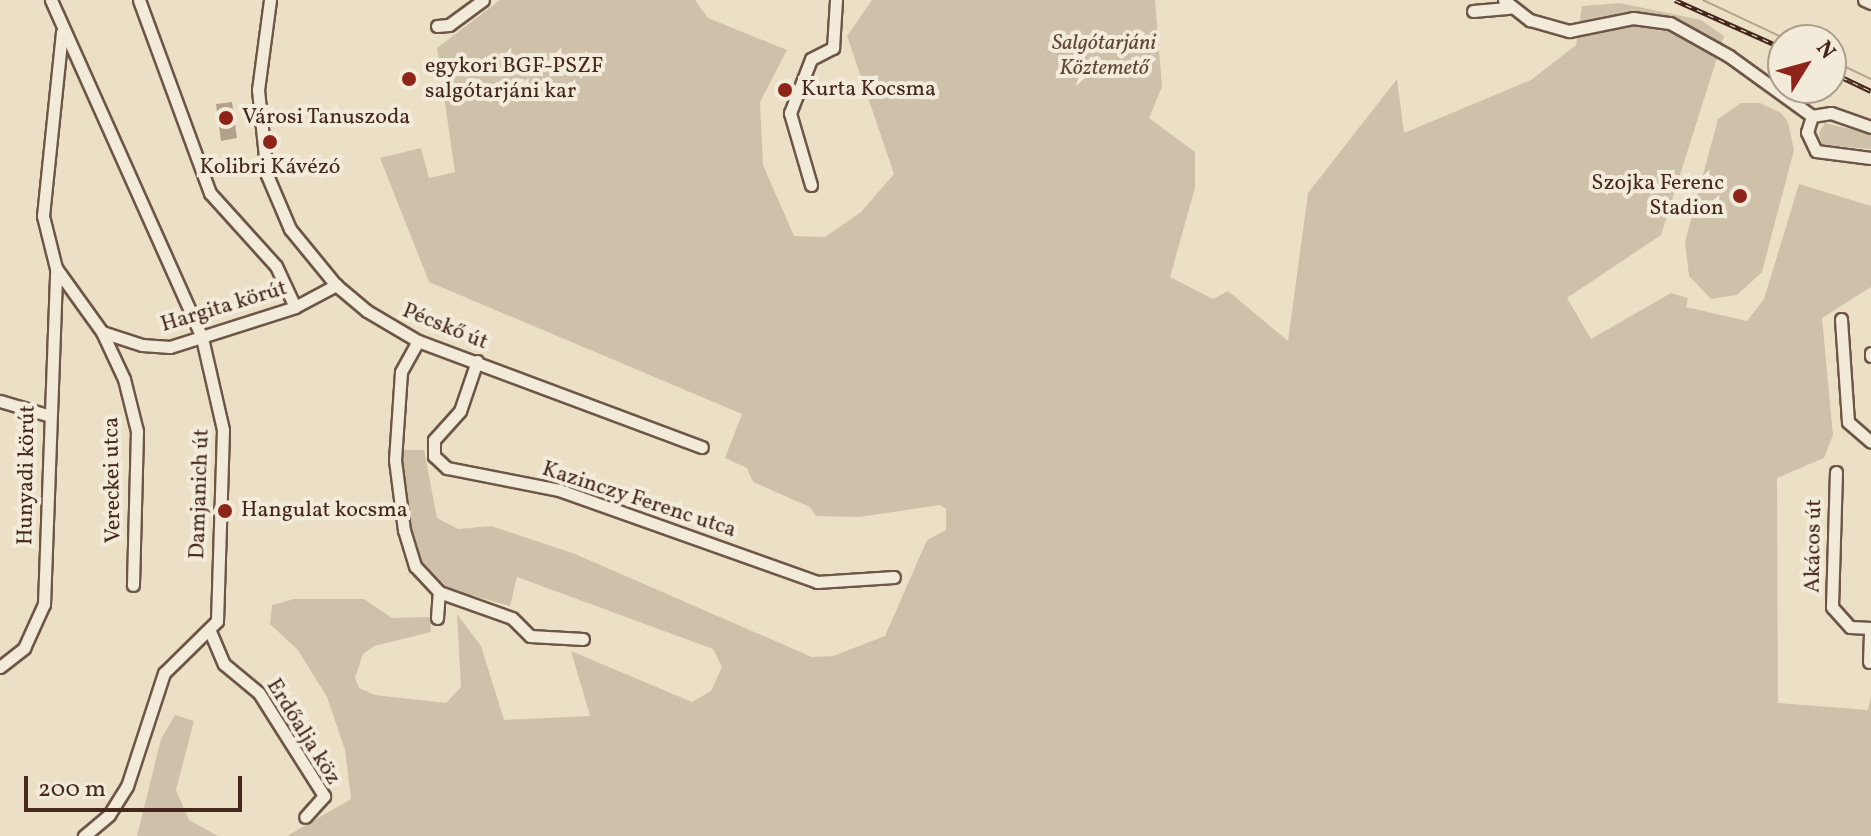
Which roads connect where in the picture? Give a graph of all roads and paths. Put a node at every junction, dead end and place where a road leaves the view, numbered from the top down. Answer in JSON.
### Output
{"nodes":[{"id":1,"x":51,"y":0,"type":"edge"},
{"id":2,"x":139,"y":0,"type":"edge"},
{"id":3,"x":270,"y":0,"type":"edge"},
{"id":4,"x":483,"y":0,"type":"edge"},
{"id":5,"x":836,"y":0,"type":"edge"},
{"id":6,"x":1864,"y":0,"type":"edge"},
{"id":7,"x":1871,"y":3,"type":"edge"},
{"id":8,"x":1507,"y":4,"type":"edge"},
{"id":9,"x":1473,"y":11,"type":"dead end"},
{"id":10,"x":437,"y":26,"type":"dead end"},
{"id":11,"x":62,"y":31,"type":"junction"},
{"id":12,"x":1812,"y":116,"type":"junction"},
{"id":13,"x":1871,"y":127,"type":"edge"},
{"id":14,"x":1871,"y":158,"type":"edge"},
{"id":15,"x":811,"y":185,"type":"dead end"},
{"id":16,"x":56,"y":268,"type":"junction"},
{"id":17,"x":336,"y":285,"type":"junction"},
{"id":18,"x":295,"y":307,"type":"junction"},
{"id":19,"x":1841,"y":319,"type":"dead end"},
{"id":20,"x":102,"y":332,"type":"junction"},
{"id":21,"x":202,"y":338,"type":"junction"},
{"id":22,"x":418,"y":341,"type":"junction"},
{"id":23,"x":477,"y":361,"type":"junction"},
{"id":24,"x":0,"y":401,"type":"edge"},
{"id":25,"x":47,"y":415,"type":"junction"},
{"id":26,"x":1871,"y":442,"type":"edge"},
{"id":27,"x":702,"y":447,"type":"dead end"},
{"id":28,"x":1836,"y":472,"type":"dead end"},
{"id":29,"x":894,"y":577,"type":"dead end"},
{"id":30,"x":133,"y":585,"type":"dead end"},
{"id":31,"x":439,"y":592,"type":"junction"},
{"id":32,"x":437,"y":618,"type":"dead end"},
{"id":33,"x":1870,"y":628,"type":"edge"},
{"id":34,"x":209,"y":629,"type":"junction"},
{"id":35,"x":583,"y":639,"type":"dead end"},
{"id":36,"x":1869,"y":662,"type":"edge"},
{"id":37,"x":0,"y":667,"type":"edge"},
{"id":38,"x":305,"y":817,"type":"dead end"},
{"id":39,"x":84,"y":836,"type":"edge"}],
"edges":[{"from":1,"to":11,"type":"street","name":"Damjanich út"},
{"from":2,"to":18,"type":"street"},
{"from":3,"to":17,"type":"street","name":"Pécskő út"},
{"from":4,"to":10,"type":"street"},
{"from":5,"to":15,"type":"street"},
{"from":6,"to":7,"type":"street"},
{"from":8,"to":9,"type":"street"},
{"from":8,"to":12,"type":"street"},
{"from":11,"to":16,"type":"street"},
{"from":11,"to":21,"type":"street","name":"Damjanich út"},
{"from":12,"to":13,"type":"street"},
{"from":12,"to":14,"type":"street"},
{"from":16,"to":20,"type":"street"},
{"from":16,"to":25,"type":"street","name":"Hunyadi körút"},
{"from":17,"to":18,"type":"street","name":"Hargita körút"},
{"from":17,"to":22,"type":"street","name":"Pécskő út"},
{"from":18,"to":21,"type":"street","name":"Hargita körút"},
{"from":19,"to":26,"type":"street"},
{"from":20,"to":21,"type":"street","name":"Hargita körút"},
{"from":20,"to":30,"type":"street","name":"Vereckei utca"},
{"from":21,"to":34,"type":"street","name":"Damjanich út"},
{"from":22,"to":23,"type":"street","name":"Pécskő út"},
{"from":22,"to":31,"type":"street"},
{"from":23,"to":27,"type":"street","name":"Pécskő út"},
{"from":23,"to":29,"type":"street","name":"Kazinczy Ferenc utca"},
{"from":24,"to":25,"type":"street"},
{"from":25,"to":37,"type":"street","name":"Hunyadi körút"},
{"from":28,"to":33,"type":"street","name":"Akácos út"},
{"from":31,"to":32,"type":"street"},
{"from":31,"to":35,"type":"street"},
{"from":33,"to":36,"type":"street"},
{"from":34,"to":38,"type":"street","name":"Erdőalja köz"},
{"from":34,"to":39,"type":"street"}]}
